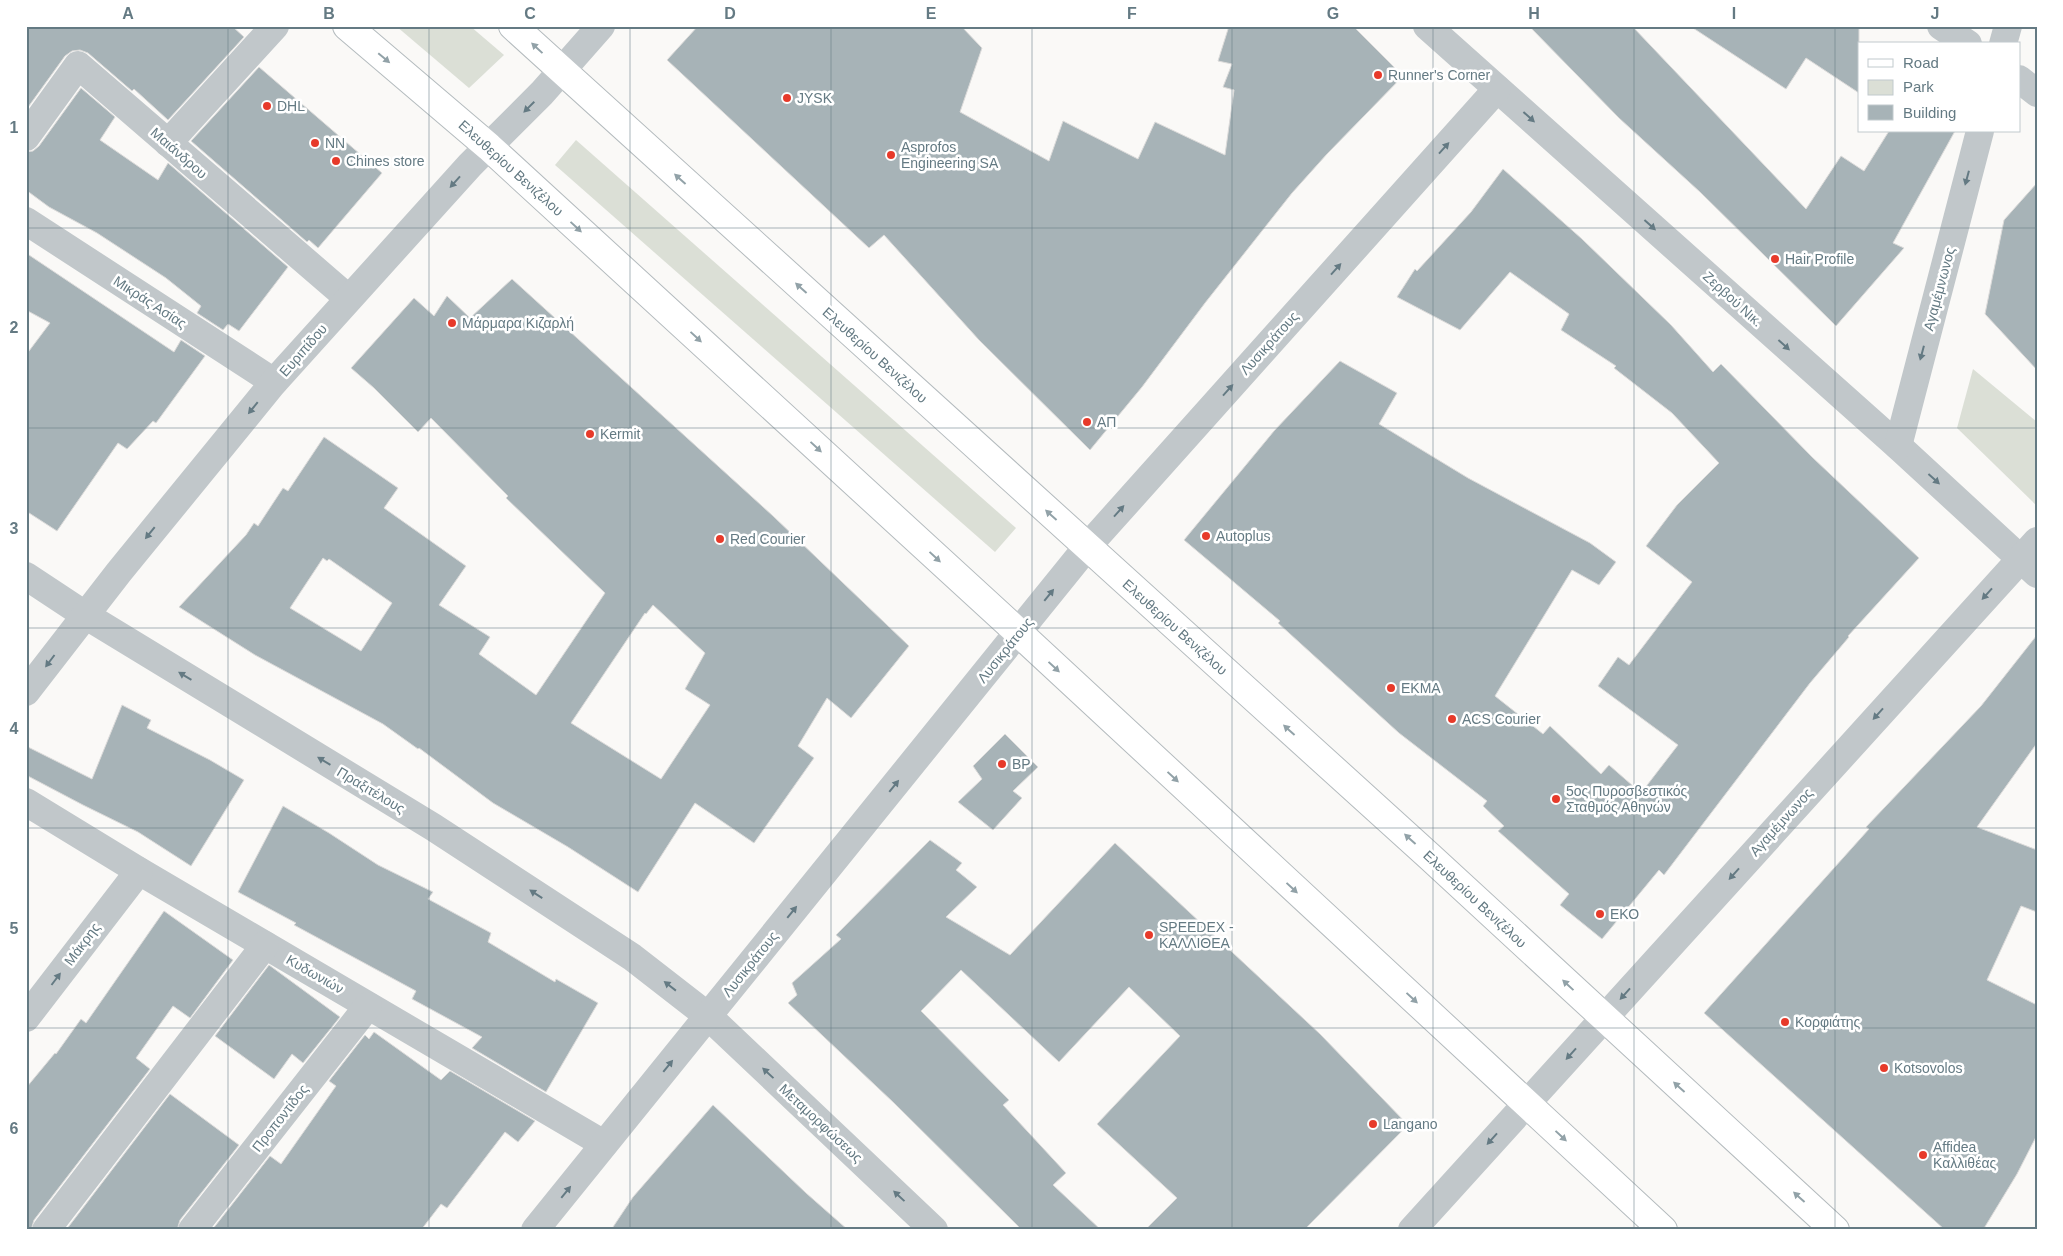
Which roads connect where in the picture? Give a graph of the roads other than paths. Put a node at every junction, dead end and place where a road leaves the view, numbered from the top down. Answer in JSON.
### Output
{"nodes":[{"id":1,"x":275,"y":26,"type":"edge"},
{"id":2,"x":347,"y":26,"type":"edge"},
{"id":3,"x":513,"y":26,"type":"edge"},
{"id":4,"x":601,"y":26,"type":"edge"},
{"id":5,"x":1427,"y":26,"type":"edge"},
{"id":6,"x":1941,"y":26,"type":"edge"},
{"id":7,"x":2008,"y":26,"type":"edge"},
{"id":8,"x":1965,"y":42,"type":"edge"},
{"id":9,"x":2004,"y":42,"type":"edge"},
{"id":10,"x":561,"y":71,"type":"junction"},
{"id":11,"x":2020,"y":81,"type":"edge"},
{"id":12,"x":1497,"y":89,"type":"junction"},
{"id":13,"x":2037,"y":93,"type":"edge"},
{"id":14,"x":1980,"y":132,"type":"edge"},
{"id":15,"x":26,"y":137,"type":"edge"},
{"id":16,"x":168,"y":143,"type":"junction"},
{"id":17,"x":488,"y":147,"type":"junction"},
{"id":18,"x":26,"y":221,"type":"edge"},
{"id":19,"x":348,"y":298,"type":"junction"},
{"id":20,"x":274,"y":382,"type":"junction"},
{"id":21,"x":1898,"y":446,"type":"junction"},
{"id":22,"x":1087,"y":547,"type":"junction"},
{"id":23,"x":2031,"y":557,"type":"edge"},
{"id":24,"x":26,"y":576,"type":"edge"},
{"id":25,"x":85,"y":615,"type":"junction"},
{"id":26,"x":1019,"y":633,"type":"junction"},
{"id":27,"x":26,"y":692,"type":"edge"},
{"id":28,"x":26,"y":802,"type":"edge"},
{"id":29,"x":139,"y":871,"type":"junction"},
{"id":30,"x":265,"y":945,"type":"junction"},
{"id":31,"x":368,"y":1006,"type":"junction"},
{"id":32,"x":708,"y":1016,"type":"junction"},
{"id":33,"x":26,"y":1018,"type":"edge"},
{"id":34,"x":1604,"y":1018,"type":"junction"},
{"id":35,"x":1525,"y":1103,"type":"junction"},
{"id":36,"x":604,"y":1144,"type":"junction"},
{"id":37,"x":46,"y":1230,"type":"edge"},
{"id":38,"x":192,"y":1230,"type":"edge"},
{"id":39,"x":535,"y":1230,"type":"edge"},
{"id":40,"x":934,"y":1230,"type":"edge"},
{"id":41,"x":1412,"y":1230,"type":"edge"},
{"id":42,"x":1663,"y":1230,"type":"edge"},
{"id":43,"x":1836,"y":1230,"type":"edge"}],
"edges":[{"from":1,"to":16,"type":"street"},
{"from":2,"to":17,"type":"main road","name":"Ελευθερίου Βενιζέλου","one_way":true},
{"from":10,"to":3,"type":"main road","name":"Ελευθερίου Βενιζέλου","one_way":true},
{"from":4,"to":10,"type":"street","name":"Ευριπίδου"},
{"from":5,"to":12,"type":"street","name":"Ζερβού Νικ."},
{"from":6,"to":8,"type":"street"},
{"from":7,"to":9,"type":"street"},
{"from":10,"to":17,"type":"street","name":"Ευριπίδου","one_way":true},
{"from":22,"to":10,"type":"main road","name":"Ελευθερίου Βενιζέλου","one_way":true},
{"from":11,"to":13,"type":"street"},
{"from":12,"to":21,"type":"street","name":"Ζερβού Νικ.","one_way":true},
{"from":22,"to":12,"type":"street","name":"Λυσικράτους","one_way":true},
{"from":14,"to":21,"type":"street","name":"Αγαμέμνωνος","one_way":true},
{"from":15,"to":16,"type":"street","name":"Μαιάνδρου"},
{"from":16,"to":19,"type":"street","name":"Μαιάνδρου"},
{"from":17,"to":19,"type":"street","name":"Ευριπίδου","one_way":true},
{"from":17,"to":26,"type":"main road","name":"Ελευθερίου Βενιζέλου","one_way":true},
{"from":18,"to":20,"type":"street","name":"Μικράς Ασίας"},
{"from":19,"to":20,"type":"street","name":"Ευριπίδου"},
{"from":20,"to":25,"type":"street","name":"Ευριπίδου","one_way":true},
{"from":21,"to":23,"type":"street","name":"Ζερβού Νικ.","one_way":true},
{"from":26,"to":22,"type":"street","name":"Λυσικράτους","one_way":true},
{"from":34,"to":22,"type":"main road","name":"Ελευθερίου Βενιζέλου","one_way":true},
{"from":23,"to":34,"type":"street","name":"Αγαμέμνωνος","one_way":true},
{"from":24,"to":25,"type":"street","name":"Πραξιτέλους"},
{"from":25,"to":27,"type":"street","name":"Ευριπίδου","one_way":true},
{"from":32,"to":25,"type":"street","name":"Πραξιτέλους","one_way":true},
{"from":32,"to":26,"type":"street","name":"Λυσικράτους","one_way":true},
{"from":26,"to":35,"type":"main road","name":"Ελευθερίου Βενιζέλου","one_way":true},
{"from":28,"to":29,"type":"street","name":"Κυδωνιών"},
{"from":29,"to":30,"type":"street","name":"Κυδωνιών"},
{"from":33,"to":29,"type":"street","name":"Μάκρης","one_way":true},
{"from":30,"to":31,"type":"street","name":"Κυδωνιών"},
{"from":30,"to":37,"type":"street"},
{"from":31,"to":36,"type":"street","name":"Κυδωνιών"},
{"from":31,"to":38,"type":"street","name":"Προποντίδος"},
{"from":36,"to":32,"type":"street","name":"Λυσικράτους","one_way":true},
{"from":40,"to":32,"type":"street","name":"Μεταμορφώσεως","one_way":true},
{"from":34,"to":35,"type":"street","name":"Αγαμέμνωνος","one_way":true},
{"from":43,"to":34,"type":"main road","name":"Ελευθερίου Βενιζέλου","one_way":true},
{"from":35,"to":41,"type":"street","name":"Αγαμέμνωνος","one_way":true},
{"from":35,"to":42,"type":"main road","name":"Ελευθερίου Βενιζέλου","one_way":true},
{"from":39,"to":36,"type":"street","name":"Λυσικράτους","one_way":true}]}
